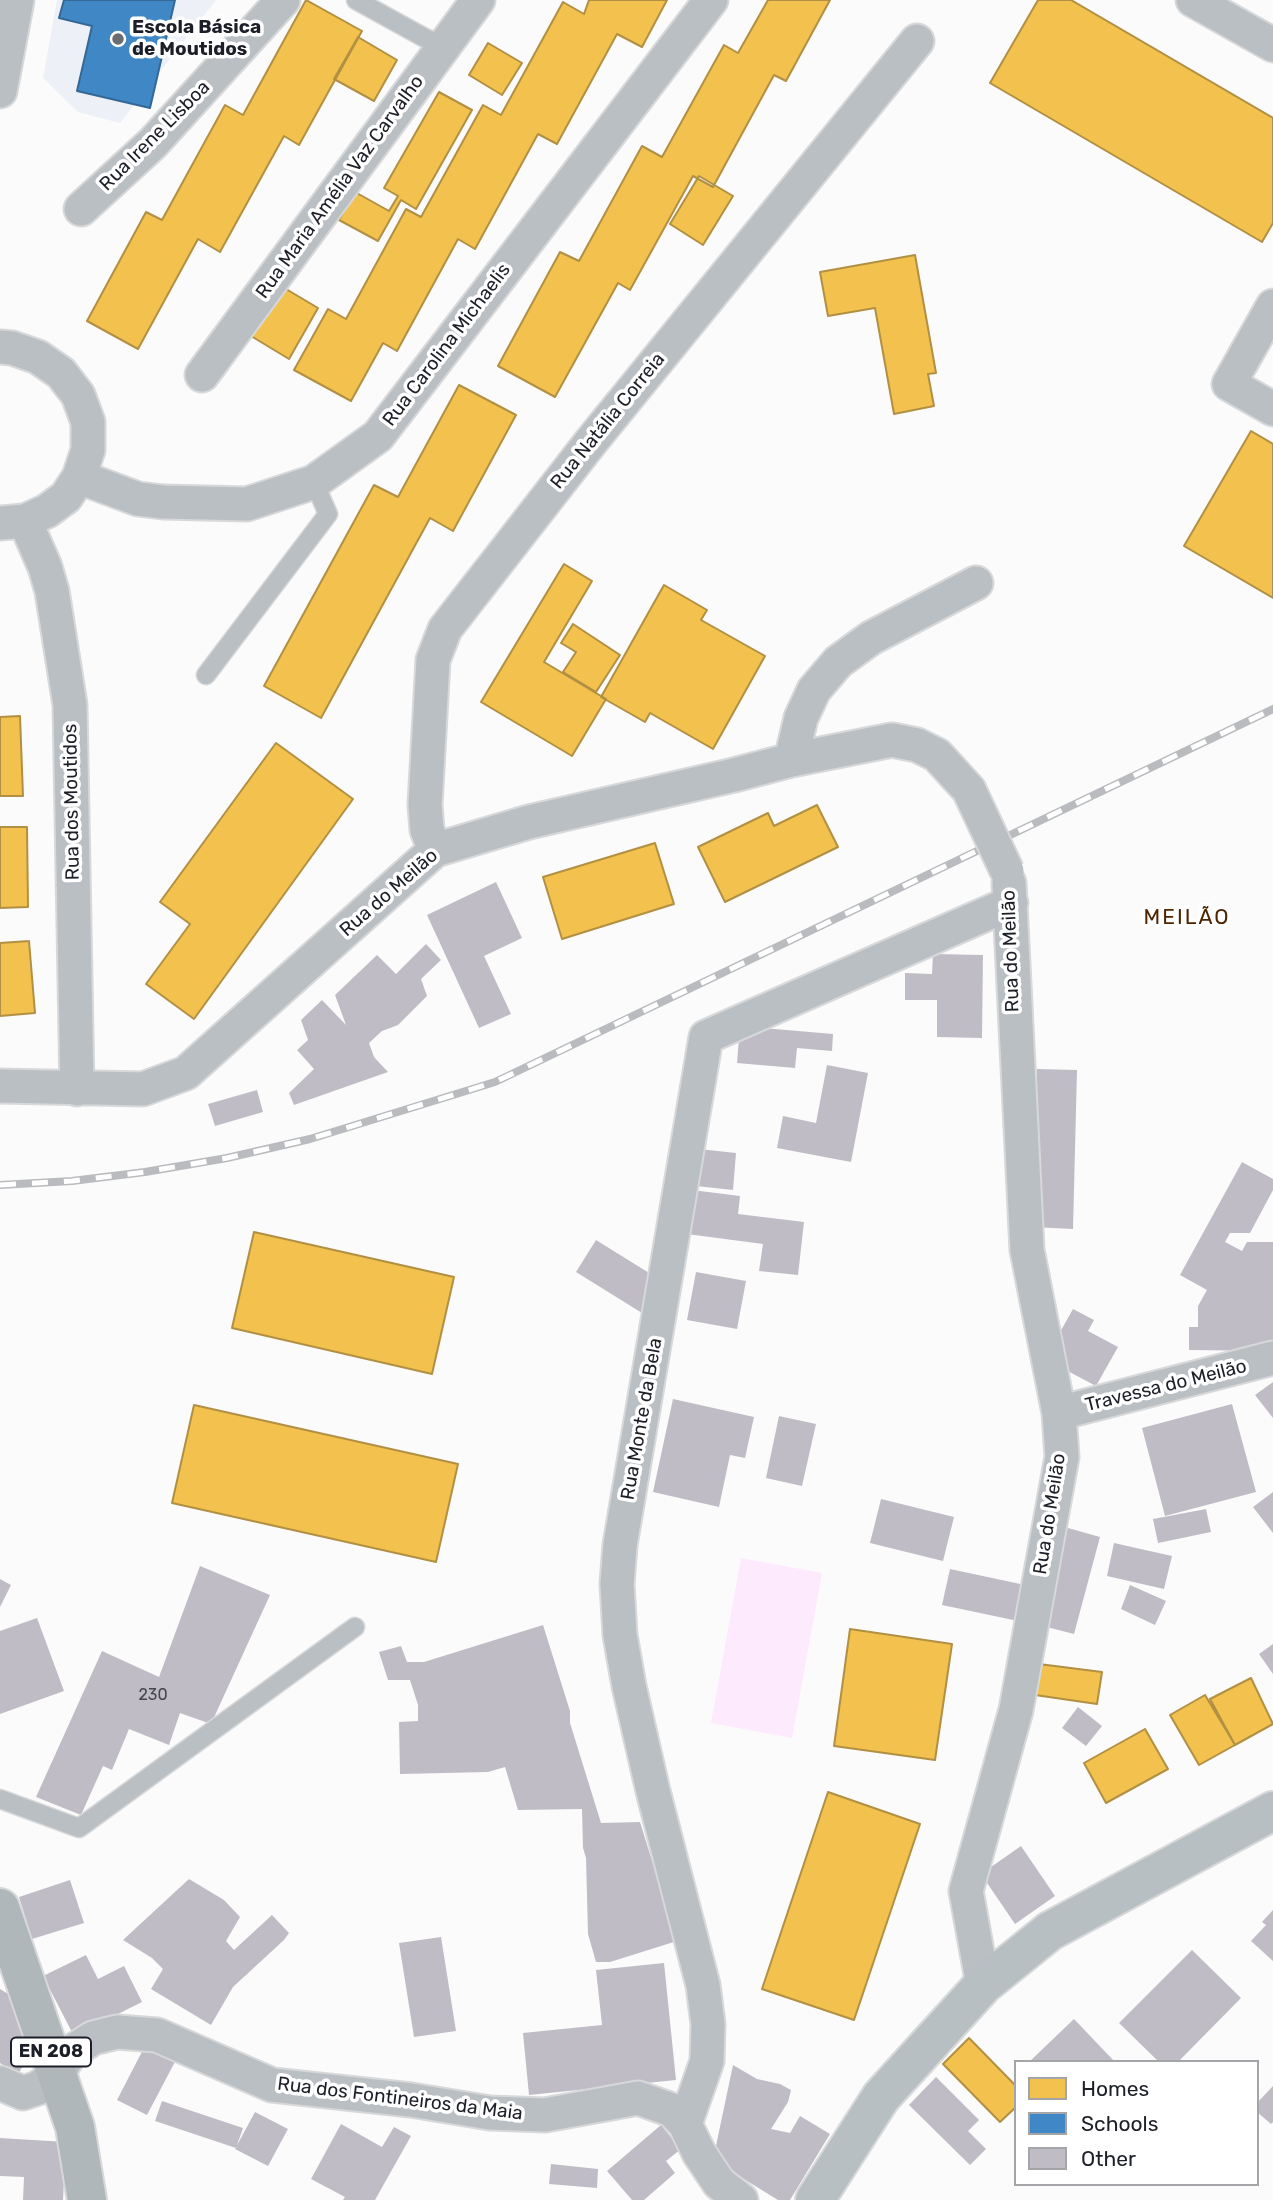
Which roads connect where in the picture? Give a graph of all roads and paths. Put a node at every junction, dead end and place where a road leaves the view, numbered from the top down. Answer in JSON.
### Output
{"nodes":[{"id":1,"x":17,"y":0,"type":"edge"},
{"id":2,"x":283,"y":0,"type":"edge"},
{"id":3,"x":356,"y":0,"type":"edge"},
{"id":4,"x":478,"y":0,"type":"edge"},
{"id":5,"x":711,"y":0,"type":"edge"},
{"id":6,"x":1193,"y":0,"type":"edge"},
{"id":7,"x":917,"y":41,"type":"dead end"},
{"id":8,"x":1273,"y":45,"type":"edge"},
{"id":9,"x":445,"y":46,"type":"junction"},
{"id":10,"x":0,"y":91,"type":"edge"},
{"id":11,"x":82,"y":209,"type":"dead end"},
{"id":12,"x":1273,"y":306,"type":"edge"},
{"id":13,"x":0,"y":347,"type":"edge"},
{"id":14,"x":202,"y":374,"type":"dead end"},
{"id":15,"x":1273,"y":409,"type":"edge"},
{"id":16,"x":79,"y":477,"type":"junction"},
{"id":17,"x":314,"y":482,"type":"junction"},
{"id":18,"x":13,"y":522,"type":"edge"},
{"id":19,"x":976,"y":583,"type":"dead end"},
{"id":20,"x":206,"y":676,"type":"dead end"},
{"id":21,"x":791,"y":760,"type":"junction"},
{"id":22,"x":435,"y":850,"type":"junction"},
{"id":23,"x":1011,"y":903,"type":"junction"},
{"id":24,"x":0,"y":1086,"type":"edge"},
{"id":25,"x":77,"y":1089,"type":"junction"},
{"id":26,"x":1273,"y":1358,"type":"edge"},
{"id":27,"x":1059,"y":1413,"type":"junction"},
{"id":28,"x":355,"y":1627,"type":"dead end"},
{"id":29,"x":0,"y":1799,"type":"edge"},
{"id":30,"x":1273,"y":1811,"type":"edge"},
{"id":31,"x":0,"y":1908,"type":"edge"},
{"id":32,"x":983,"y":1985,"type":"junction"},
{"id":33,"x":58,"y":2073,"type":"junction"},
{"id":34,"x":0,"y":2083,"type":"edge"},
{"id":35,"x":685,"y":2124,"type":"junction"},
{"id":36,"x":88,"y":2200,"type":"edge"},
{"id":37,"x":741,"y":2200,"type":"edge"},
{"id":38,"x":815,"y":2200,"type":"edge"}],
"edges":[{"from":1,"to":10,"type":"street"},
{"from":2,"to":11,"type":"street","name":"Rua Irene Lisboa"},
{"from":3,"to":9,"type":"lane"},
{"from":4,"to":9,"type":"street","name":"Rua Maria Amélia Vaz Carvalho"},
{"from":5,"to":17,"type":"street","name":"Rua Carolina Michaelis"},
{"from":6,"to":8,"type":"street"},
{"from":7,"to":22,"type":"street","name":"Rua Natália Correia"},
{"from":9,"to":14,"type":"street","name":"Rua Maria Amélia Vaz Carvalho"},
{"from":12,"to":15,"type":"street"},
{"from":13,"to":16,"type":"street"},
{"from":16,"to":17,"type":"street","name":"Rua Carolina Michaelis"},
{"from":16,"to":18,"type":"street"},
{"from":17,"to":20,"type":"lane"},
{"from":18,"to":25,"type":"street","name":"Rua dos Moutidos"},
{"from":19,"to":21,"type":"street"},
{"from":21,"to":22,"type":"street","name":"Rua do Meilão"},
{"from":21,"to":23,"type":"street","name":"Rua do Meilão","bridge":true},
{"from":22,"to":25,"type":"street","name":"Rua do Meilão"},
{"from":23,"to":27,"type":"street","name":"Rua do Meilão"},
{"from":23,"to":35,"type":"street","name":"Rua Monte da Bela"},
{"from":24,"to":25,"type":"street","name":"Rua do Meilão"},
{"from":26,"to":27,"type":"street","name":"Travessa do Meilão"},
{"from":27,"to":32,"type":"street","name":"Rua do Meilão"},
{"from":28,"to":29,"type":"lane"},
{"from":30,"to":32,"type":"main road"},
{"from":31,"to":33,"type":"main road","number":"EN 208"},
{"from":32,"to":38,"type":"main road"},
{"from":33,"to":34,"type":"street","name":"Rua dos Fontineiros da Maia"},
{"from":33,"to":35,"type":"street","name":"Rua dos Fontineiros da Maia"},
{"from":33,"to":36,"type":"main road","number":"EN 208"},
{"from":35,"to":37,"type":"street","name":"Rua dos Fontineiros da Maia"}]}
